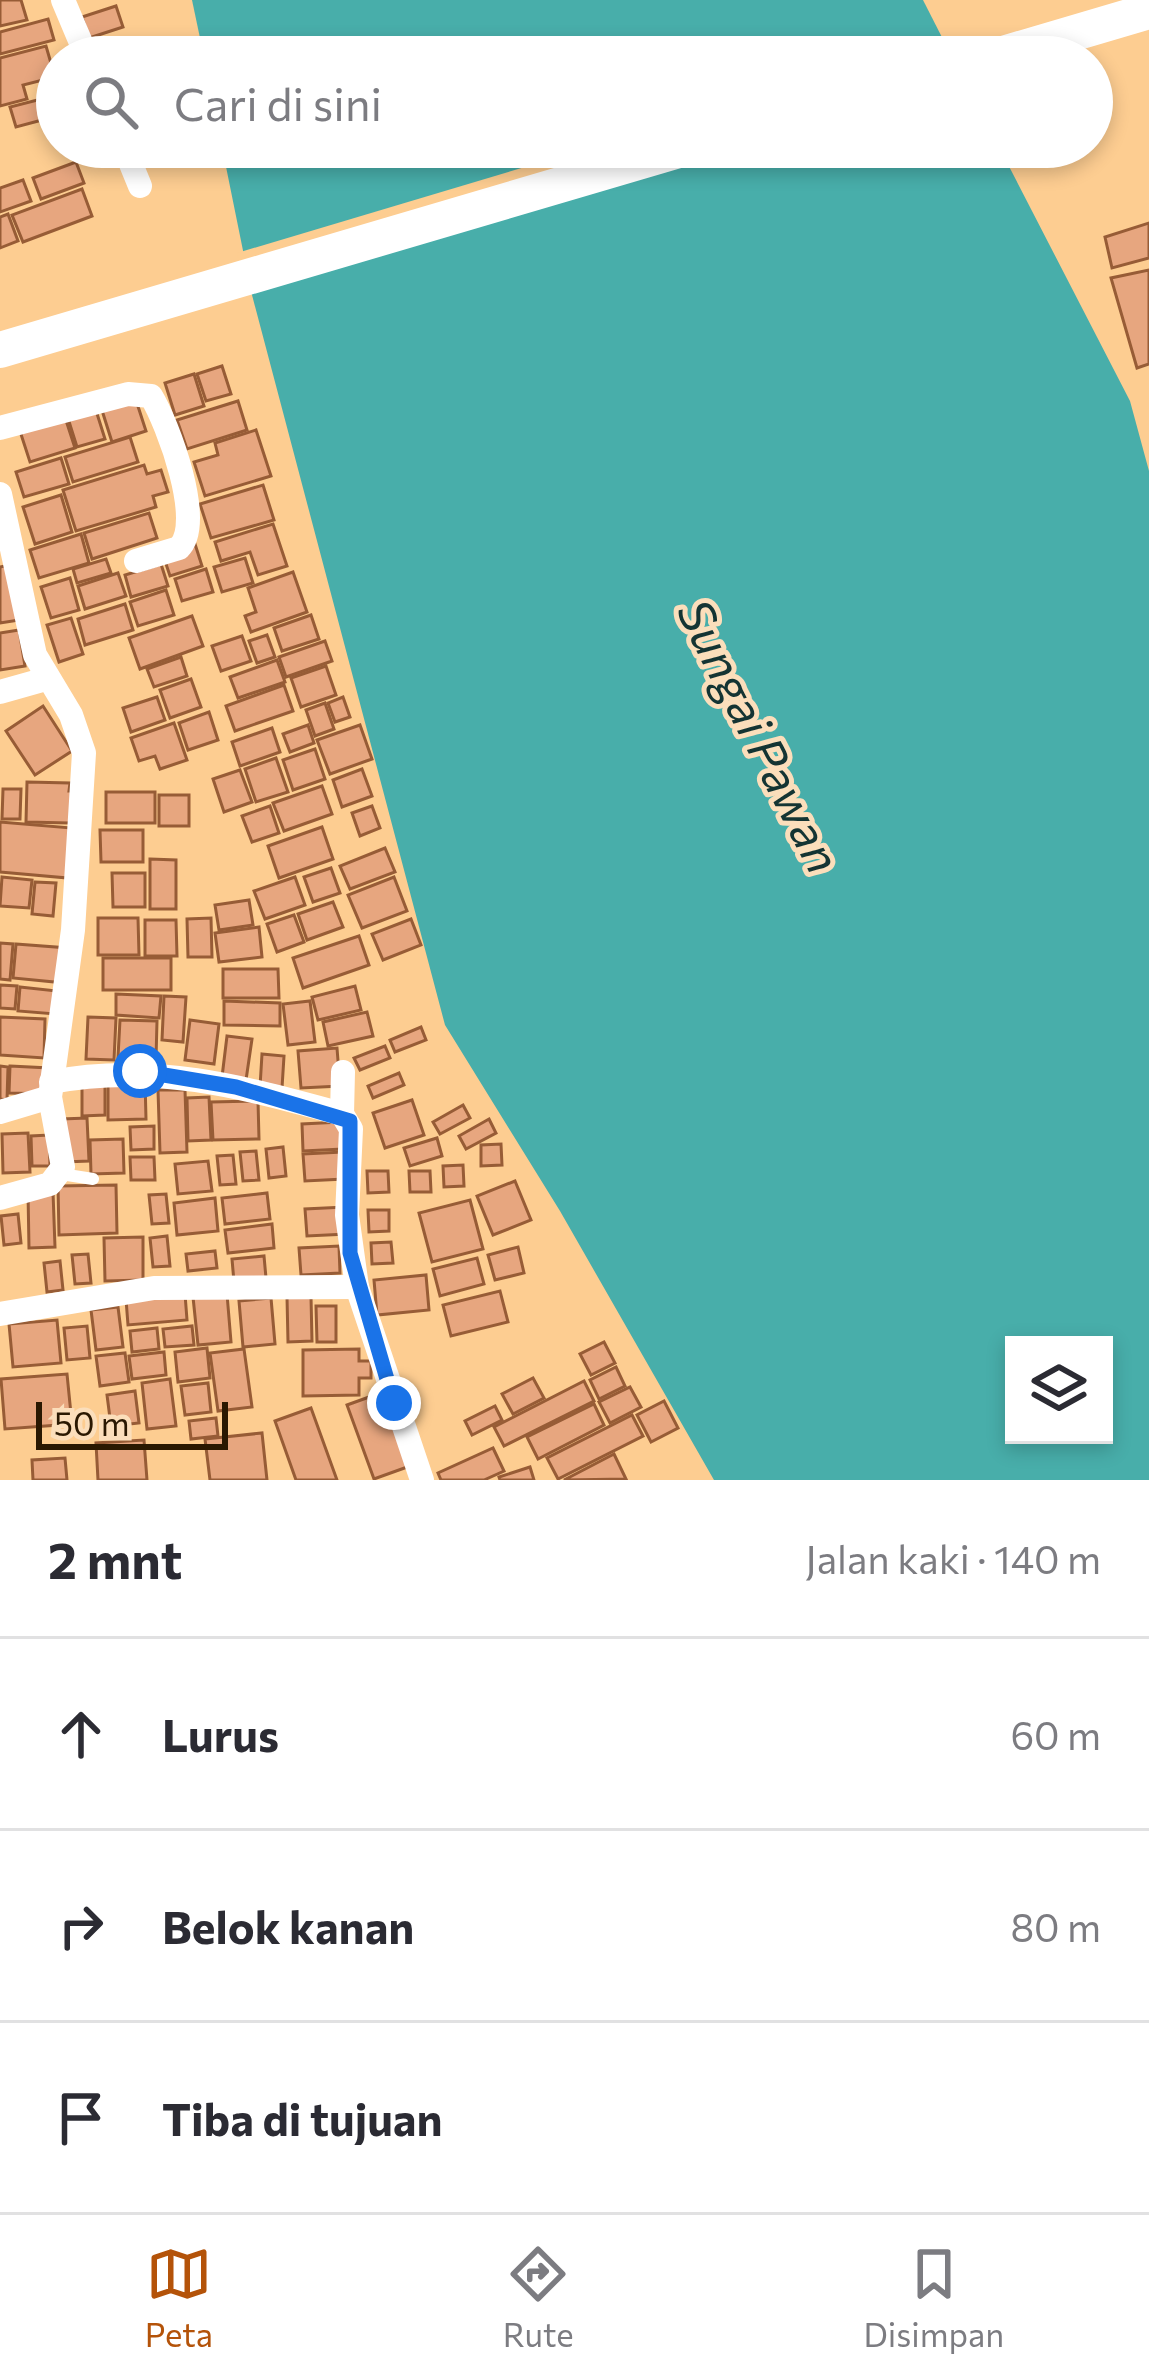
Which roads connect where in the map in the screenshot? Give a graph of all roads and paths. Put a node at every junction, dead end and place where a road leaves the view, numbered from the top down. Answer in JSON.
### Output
{"nodes":[{"id":1,"x":63,"y":0,"type":"edge"},
{"id":2,"x":1149,"y":11,"type":"edge"},
{"id":3,"x":78,"y":36,"type":"edge"},
{"id":4,"x":1064,"y":36,"type":"edge"},
{"id":5,"x":133,"y":168,"type":"edge"},
{"id":6,"x":618,"y":168,"type":"edge"},
{"id":7,"x":140,"y":186,"type":"dead end"},
{"id":8,"x":0,"y":350,"type":"edge"},
{"id":9,"x":0,"y":428,"type":"edge"},
{"id":10,"x":0,"y":494,"type":"edge"},
{"id":11,"x":136,"y":561,"type":"dead end"},
{"id":12,"x":46,"y":679,"type":"junction"},
{"id":13,"x":0,"y":692,"type":"edge"},
{"id":14,"x":343,"y":1072,"type":"dead end"},
{"id":15,"x":51,"y":1090,"type":"junction"},
{"id":16,"x":0,"y":1112,"type":"edge"},
{"id":17,"x":342,"y":1114,"type":"junction"},
{"id":18,"x":61,"y":1174,"type":"junction"},
{"id":19,"x":93,"y":1179,"type":"dead end"},
{"id":20,"x":0,"y":1198,"type":"edge"},
{"id":21,"x":357,"y":1287,"type":"junction"},
{"id":22,"x":0,"y":1314,"type":"edge"},
{"id":23,"x":421,"y":1477,"type":"edge"},
{"id":24,"x":394,"y":1480,"type":"edge"}],
"edges":[{"from":1,"to":3,"type":"street"},
{"from":2,"to":4,"type":"main road"},
{"from":5,"to":7,"type":"street"},
{"from":6,"to":8,"type":"main road"},
{"from":9,"to":11,"type":"street"},
{"from":10,"to":12,"type":"street"},
{"from":12,"to":13,"type":"street"},
{"from":12,"to":15,"type":"street"},
{"from":14,"to":17,"type":"street"},
{"from":15,"to":16,"type":"street"},
{"from":15,"to":17,"type":"street"},
{"from":15,"to":18,"type":"street"},
{"from":17,"to":21,"type":"street"},
{"from":18,"to":19,"type":"lane"},
{"from":18,"to":20,"type":"street"},
{"from":21,"to":22,"type":"street"},
{"from":21,"to":23,"type":"street"},
{"from":23,"to":24,"type":"street"}]}
